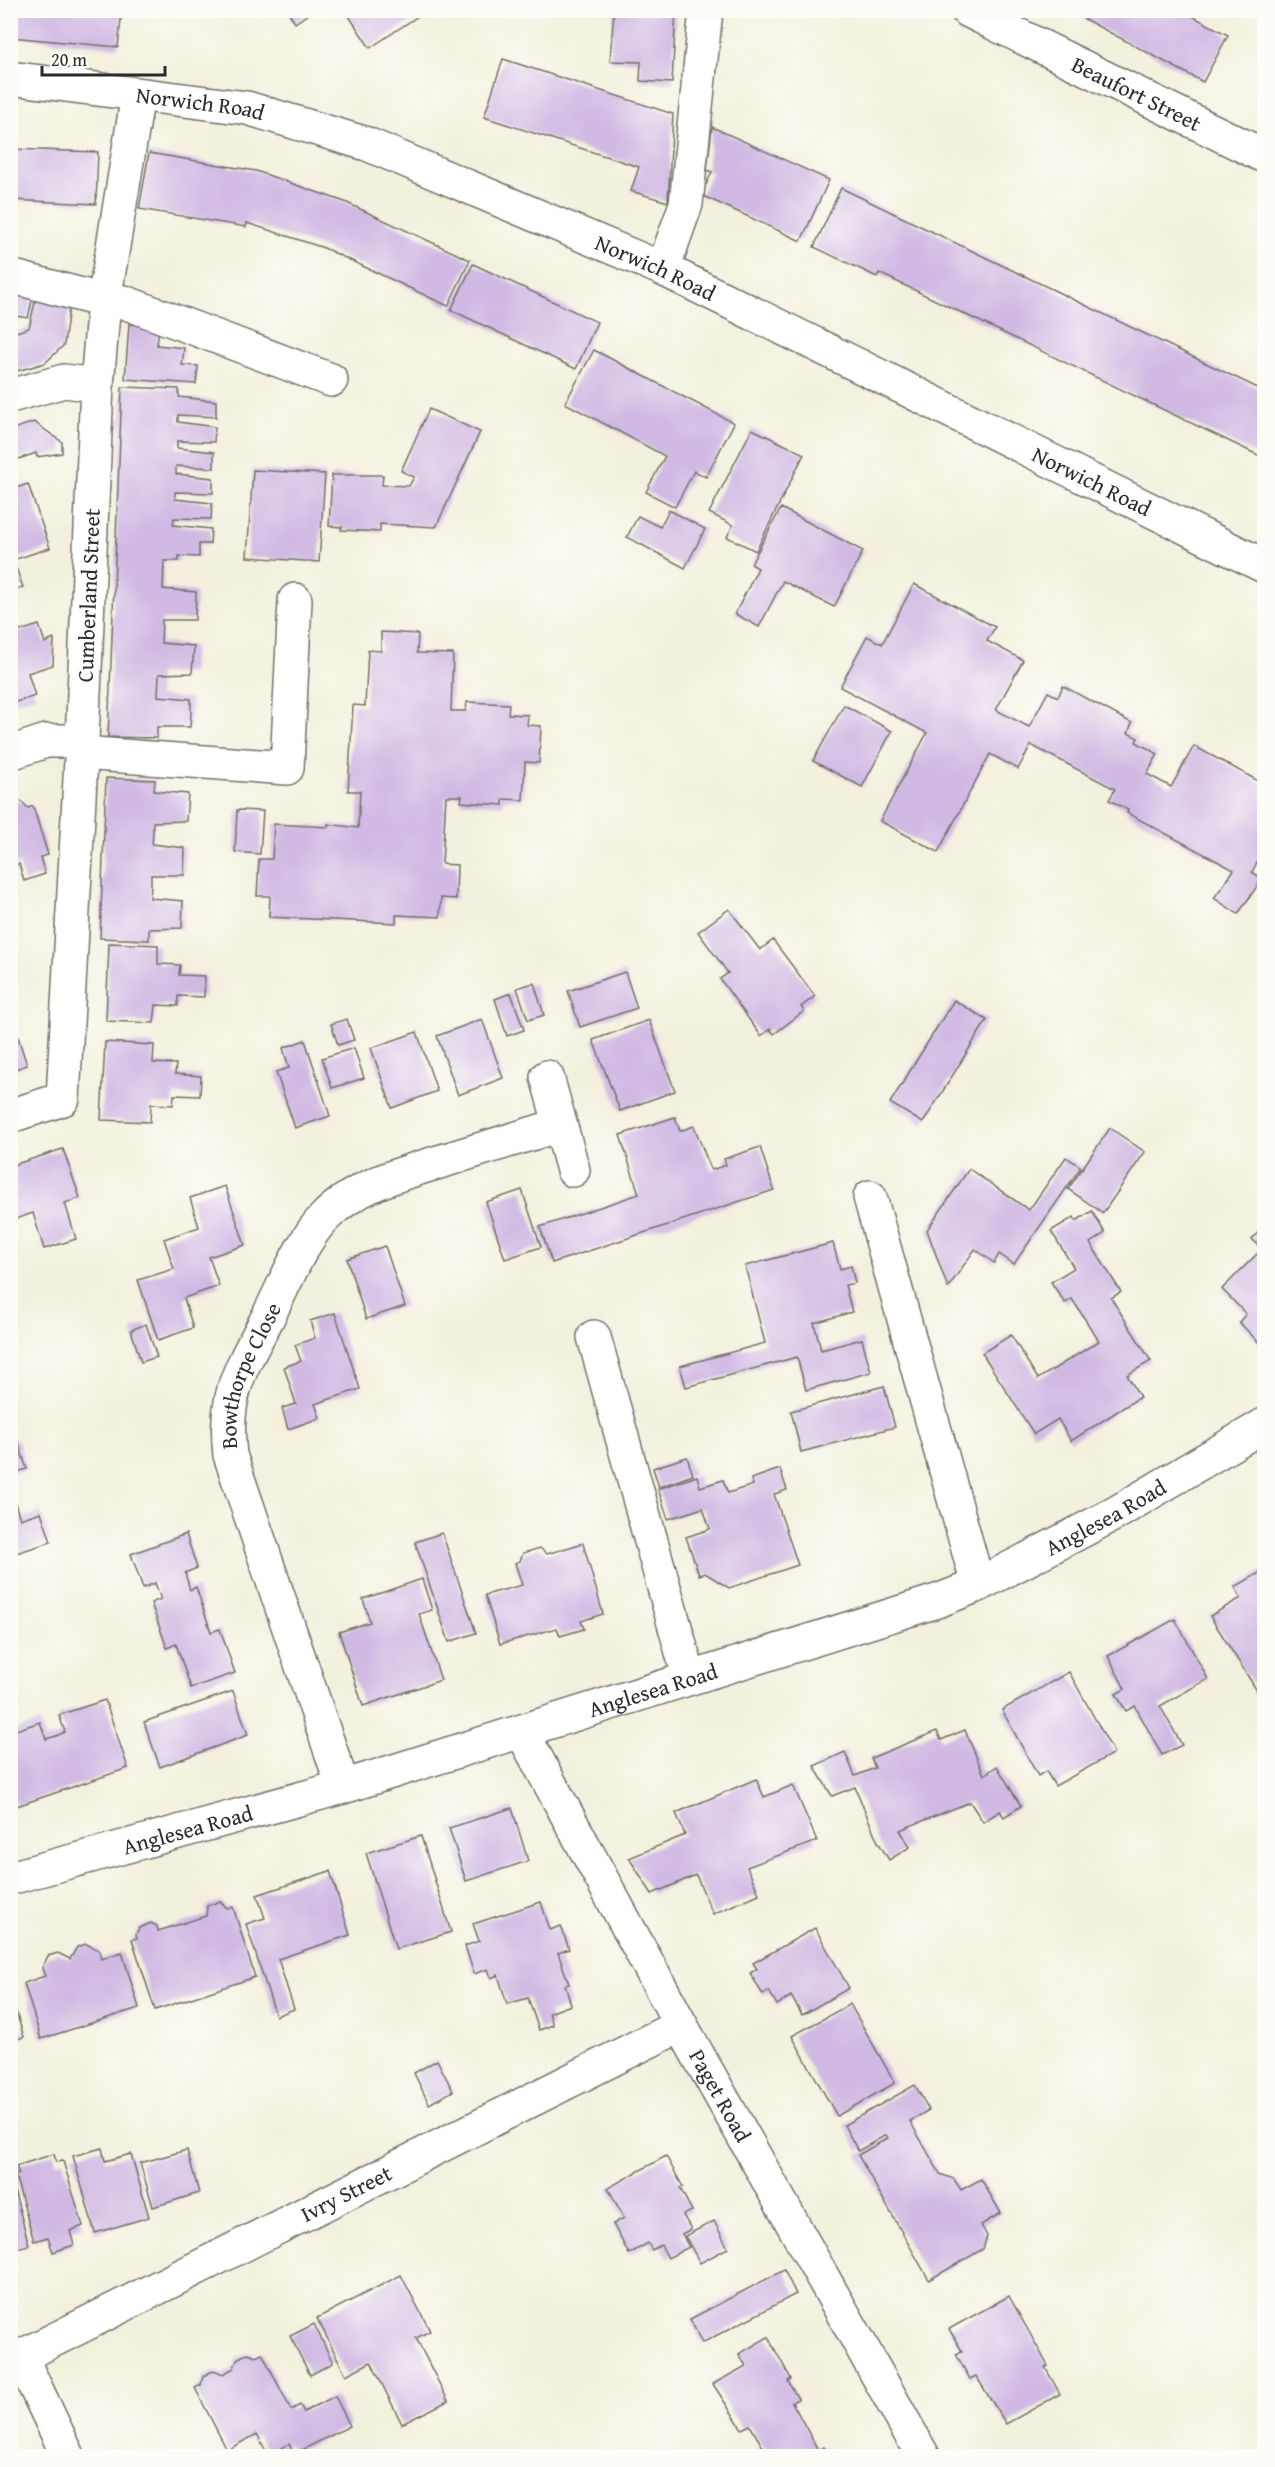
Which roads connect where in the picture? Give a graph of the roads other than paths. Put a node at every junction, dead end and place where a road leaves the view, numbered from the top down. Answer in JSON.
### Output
{"nodes":[{"id":1,"x":706,"y":10,"type":"edge"},
{"id":2,"x":967,"y":10,"type":"edge"},
{"id":3,"x":1013,"y":20,"type":"edge"},
{"id":4,"x":10,"y":78,"type":"edge"},
{"id":5,"x":138,"y":95,"type":"junction"},
{"id":6,"x":1264,"y":156,"type":"edge"},
{"id":7,"x":663,"y":269,"type":"junction"},
{"id":8,"x":10,"y":276,"type":"edge"},
{"id":9,"x":104,"y":301,"type":"junction"},
{"id":10,"x":331,"y":380,"type":"dead end"},
{"id":11,"x":97,"y":385,"type":"junction"},
{"id":12,"x":10,"y":396,"type":"edge"},
{"id":13,"x":1264,"y":566,"type":"edge"},
{"id":14,"x":295,"y":600,"type":"dead end"},
{"id":15,"x":82,"y":747,"type":"junction"},
{"id":16,"x":10,"y":753,"type":"edge"},
{"id":17,"x":547,"y":1077,"type":"dead end"},
{"id":18,"x":10,"y":1116,"type":"edge"},
{"id":19,"x":560,"y":1125,"type":"junction"},
{"id":20,"x":573,"y":1170,"type":"dead end"},
{"id":21,"x":870,"y":1197,"type":"dead end"},
{"id":22,"x":594,"y":1337,"type":"dead end"},
{"id":23,"x":1264,"y":1425,"type":"edge"},
{"id":24,"x":978,"y":1585,"type":"junction"},
{"id":25,"x":689,"y":1677,"type":"junction"},
{"id":26,"x":522,"y":1732,"type":"junction"},
{"id":27,"x":343,"y":1787,"type":"junction"},
{"id":28,"x":10,"y":1878,"type":"edge"},
{"id":29,"x":681,"y":2025,"type":"junction"},
{"id":30,"x":16,"y":2359,"type":"edge"},
{"id":31,"x":68,"y":2457,"type":"edge"},
{"id":32,"x":923,"y":2457,"type":"edge"}],
"edges":[{"from":1,"to":7,"type":"street"},
{"from":2,"to":3,"type":"street","name":"Beaufort Street"},
{"from":3,"to":6,"type":"street","name":"Beaufort Street"},
{"from":4,"to":5,"type":"street","name":"Norwich Road"},
{"from":5,"to":7,"type":"street","name":"Norwich Road"},
{"from":5,"to":9,"type":"street","name":"Cumberland Street"},
{"from":7,"to":13,"type":"street","name":"Norwich Road"},
{"from":8,"to":9,"type":"street"},
{"from":9,"to":10,"type":"street"},
{"from":9,"to":11,"type":"street","name":"Cumberland Street"},
{"from":11,"to":12,"type":"street"},
{"from":11,"to":15,"type":"street","name":"Cumberland Street"},
{"from":14,"to":15,"type":"street"},
{"from":15,"to":16,"type":"street"},
{"from":15,"to":18,"type":"street","name":"Cumberland Street"},
{"from":17,"to":19,"type":"street"},
{"from":19,"to":20,"type":"street"},
{"from":19,"to":27,"type":"street","name":"Bowthorpe Close"},
{"from":21,"to":24,"type":"street"},
{"from":22,"to":25,"type":"street"},
{"from":23,"to":24,"type":"street","name":"Anglesea Road"},
{"from":24,"to":25,"type":"street","name":"Anglesea Road"},
{"from":25,"to":26,"type":"street","name":"Anglesea Road"},
{"from":26,"to":27,"type":"street","name":"Anglesea Road"},
{"from":26,"to":29,"type":"street","name":"Paget Road"},
{"from":27,"to":28,"type":"street","name":"Anglesea Road"},
{"from":29,"to":30,"type":"street","name":"Ivry Street"},
{"from":29,"to":32,"type":"street","name":"Paget Road"},
{"from":30,"to":31,"type":"street"}]}
